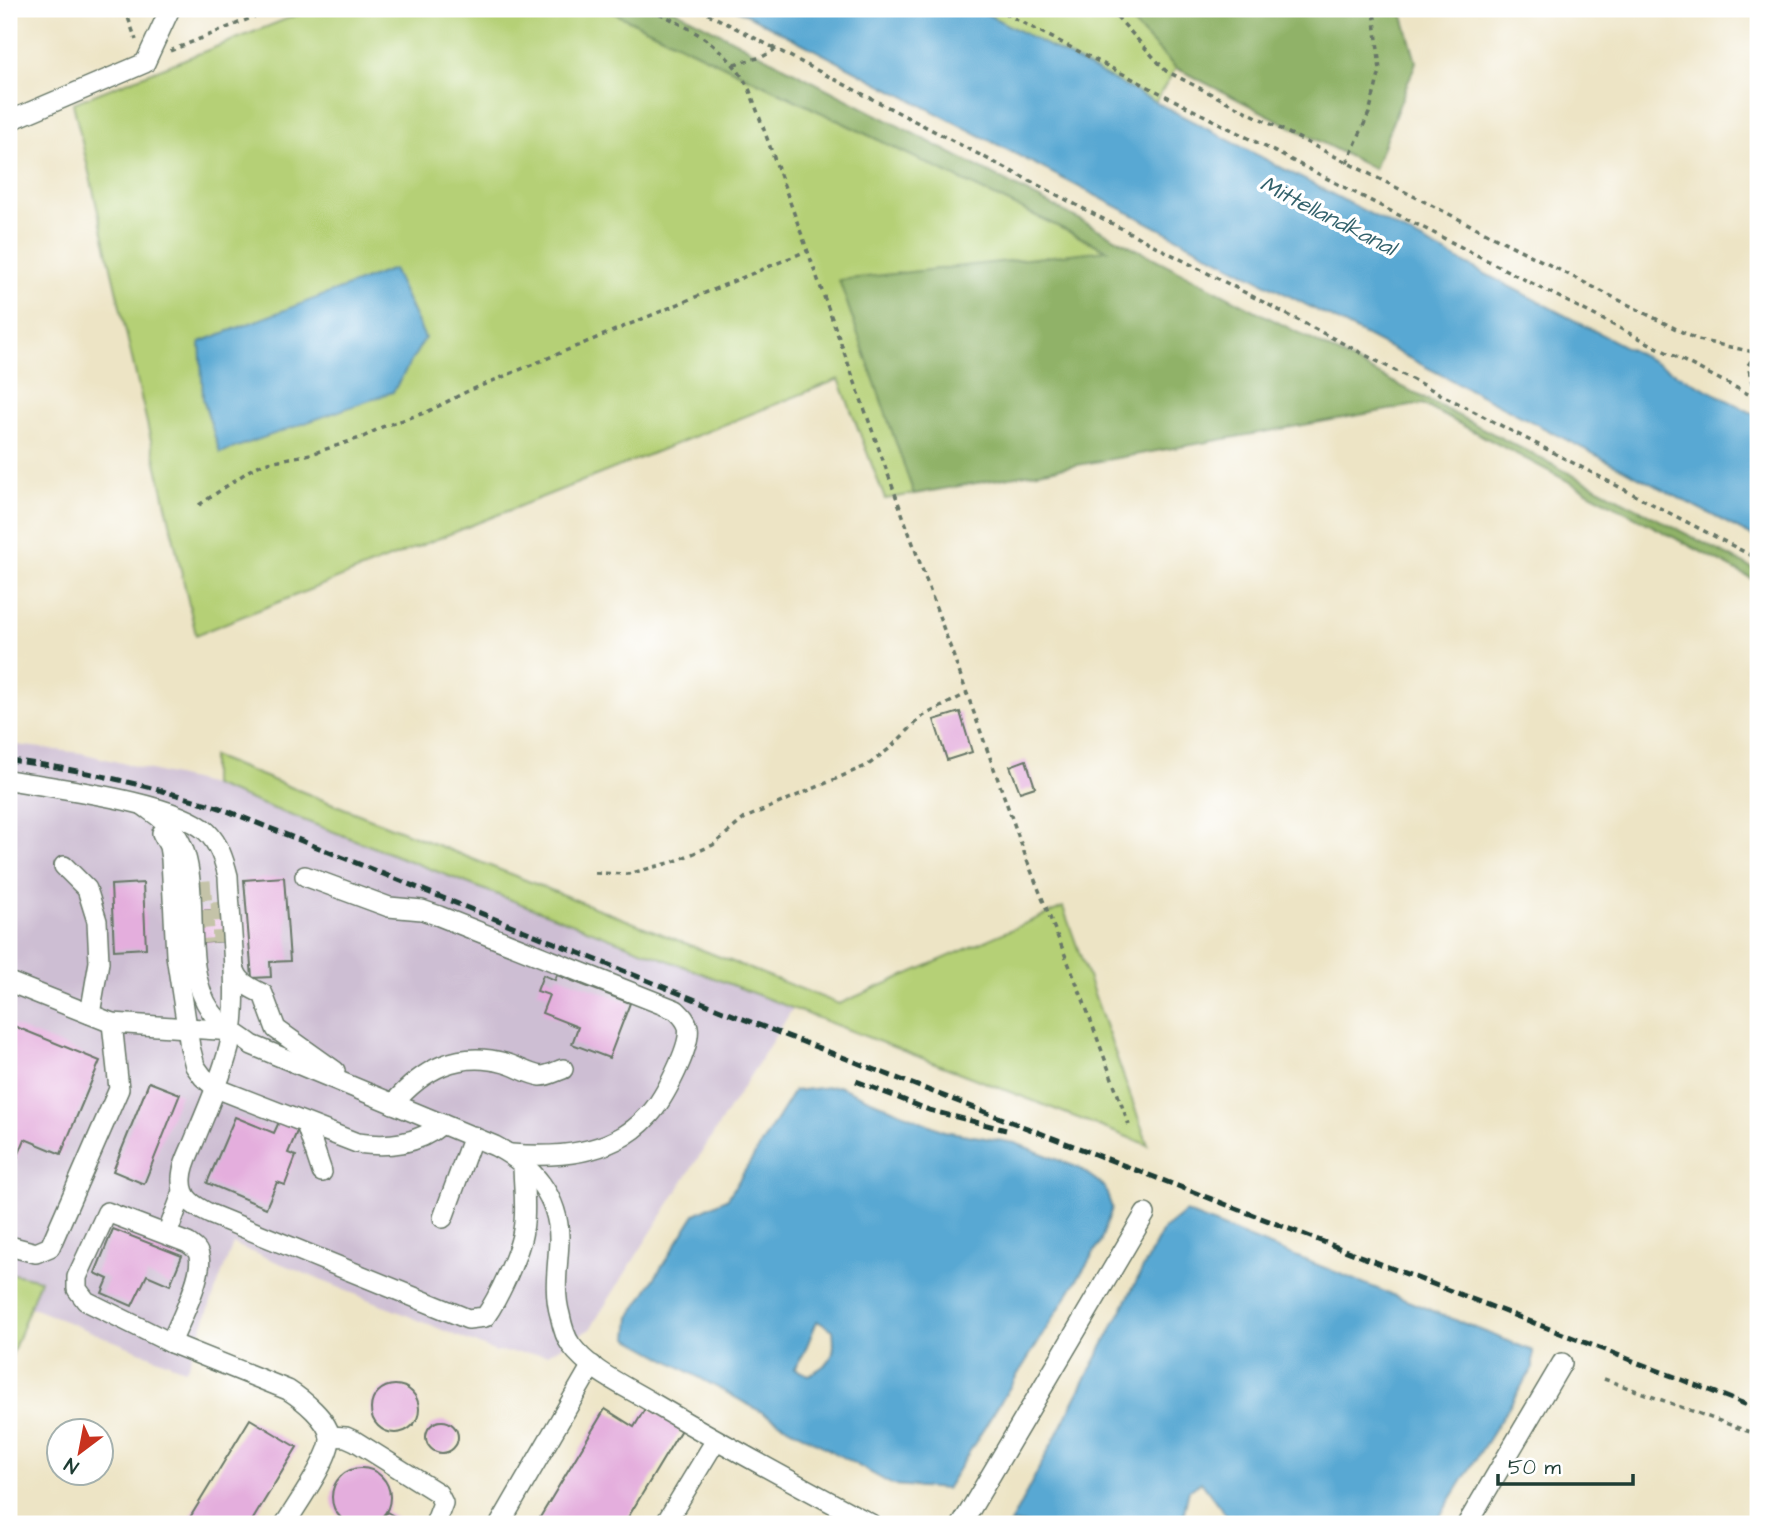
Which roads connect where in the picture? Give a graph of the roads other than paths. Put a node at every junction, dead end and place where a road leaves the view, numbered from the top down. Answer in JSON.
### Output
{"nodes":[{"id":1,"x":170,"y":9,"type":"edge"},
{"id":2,"x":9,"y":121,"type":"edge"},
{"id":3,"x":9,"y":780,"type":"edge"},
{"id":4,"x":106,"y":797,"type":"junction"},
{"id":5,"x":144,"y":806,"type":"junction"},
{"id":6,"x":192,"y":821,"type":"junction"},
{"id":7,"x":64,"y":866,"type":"dead end"},
{"id":8,"x":304,"y":876,"type":"dead end"},
{"id":9,"x":201,"y":881,"type":"tunnel mouth"},
{"id":10,"x":220,"y":902,"type":"tunnel mouth"},
{"id":11,"x":214,"y":942,"type":"tunnel mouth"},
{"id":12,"x":232,"y":962,"type":"junction"},
{"id":13,"x":9,"y":982,"type":"edge"},
{"id":14,"x":90,"y":1014,"type":"junction"},
{"id":15,"x":112,"y":1023,"type":"junction"},
{"id":16,"x":187,"y":1028,"type":"junction"},
{"id":17,"x":233,"y":1031,"type":"junction"},
{"id":18,"x":562,"y":1069,"type":"dead end"},
{"id":19,"x":216,"y":1088,"type":"junction"},
{"id":20,"x":371,"y":1095,"type":"junction"},
{"id":21,"x":393,"y":1104,"type":"junction"},
{"id":22,"x":306,"y":1124,"type":"junction"},
{"id":23,"x":442,"y":1124,"type":"junction"},
{"id":24,"x":473,"y":1136,"type":"junction"},
{"id":25,"x":517,"y":1159,"type":"junction"},
{"id":26,"x":322,"y":1172,"type":"dead end"},
{"id":27,"x":183,"y":1192,"type":"junction"},
{"id":28,"x":1145,"y":1214,"type":"dead end"},
{"id":29,"x":443,"y":1218,"type":"dead end"},
{"id":30,"x":167,"y":1234,"type":"junction"},
{"id":31,"x":9,"y":1246,"type":"edge"},
{"id":32,"x":171,"y":1343,"type":"junction"},
{"id":33,"x":1562,"y":1363,"type":"dead end"},
{"id":34,"x":592,"y":1365,"type":"junction"},
{"id":35,"x":330,"y":1436,"type":"junction"},
{"id":36,"x":716,"y":1440,"type":"junction"},
{"id":37,"x":845,"y":1518,"type":"edge"},
{"id":38,"x":285,"y":1524,"type":"edge"},
{"id":39,"x":435,"y":1524,"type":"edge"},
{"id":40,"x":500,"y":1524,"type":"edge"},
{"id":41,"x":666,"y":1524,"type":"edge"},
{"id":42,"x":871,"y":1524,"type":"edge"},
{"id":43,"x":962,"y":1524,"type":"edge"},
{"id":44,"x":1467,"y":1524,"type":"edge"}],
"edges":[{"from":1,"to":2,"type":"lane"},
{"from":3,"to":4,"type":"lane"},
{"from":4,"to":5,"type":"lane"},
{"from":4,"to":16,"type":"lane"},
{"from":5,"to":6,"type":"lane"},
{"from":5,"to":9,"type":"lane"},
{"from":5,"to":17,"type":"lane"},
{"from":6,"to":10,"type":"lane"},
{"from":6,"to":12,"type":"lane"},
{"from":7,"to":14,"type":"lane"},
{"from":8,"to":25,"type":"lane"},
{"from":11,"to":17,"type":"lane"},
{"from":12,"to":17,"type":"lane"},
{"from":12,"to":20,"type":"lane"},
{"from":13,"to":14,"type":"lane"},
{"from":14,"to":15,"type":"lane"},
{"from":15,"to":16,"type":"lane"},
{"from":15,"to":31,"type":"lane"},
{"from":16,"to":17,"type":"lane"},
{"from":16,"to":19,"type":"lane"},
{"from":17,"to":19,"type":"lane"},
{"from":17,"to":20,"type":"lane"},
{"from":18,"to":21,"type":"lane"},
{"from":19,"to":22,"type":"lane"},
{"from":19,"to":27,"type":"lane"},
{"from":20,"to":21,"type":"lane"},
{"from":21,"to":23,"type":"lane"},
{"from":22,"to":23,"type":"lane"},
{"from":22,"to":26,"type":"lane"},
{"from":23,"to":24,"type":"lane"},
{"from":24,"to":25,"type":"lane"},
{"from":24,"to":29,"type":"lane"},
{"from":25,"to":27,"type":"lane"},
{"from":25,"to":34,"type":"lane"},
{"from":27,"to":30,"type":"lane"},
{"from":28,"to":43,"type":"lane"},
{"from":30,"to":32,"type":"lane"},
{"from":30,"to":32,"type":"lane"},
{"from":32,"to":35,"type":"lane"},
{"from":33,"to":44,"type":"lane"},
{"from":34,"to":36,"type":"lane"},
{"from":34,"to":40,"type":"lane"},
{"from":35,"to":38,"type":"lane"},
{"from":35,"to":39,"type":"lane"},
{"from":36,"to":37,"type":"lane"},
{"from":36,"to":41,"type":"lane"},
{"from":37,"to":42,"type":"lane"}]}
